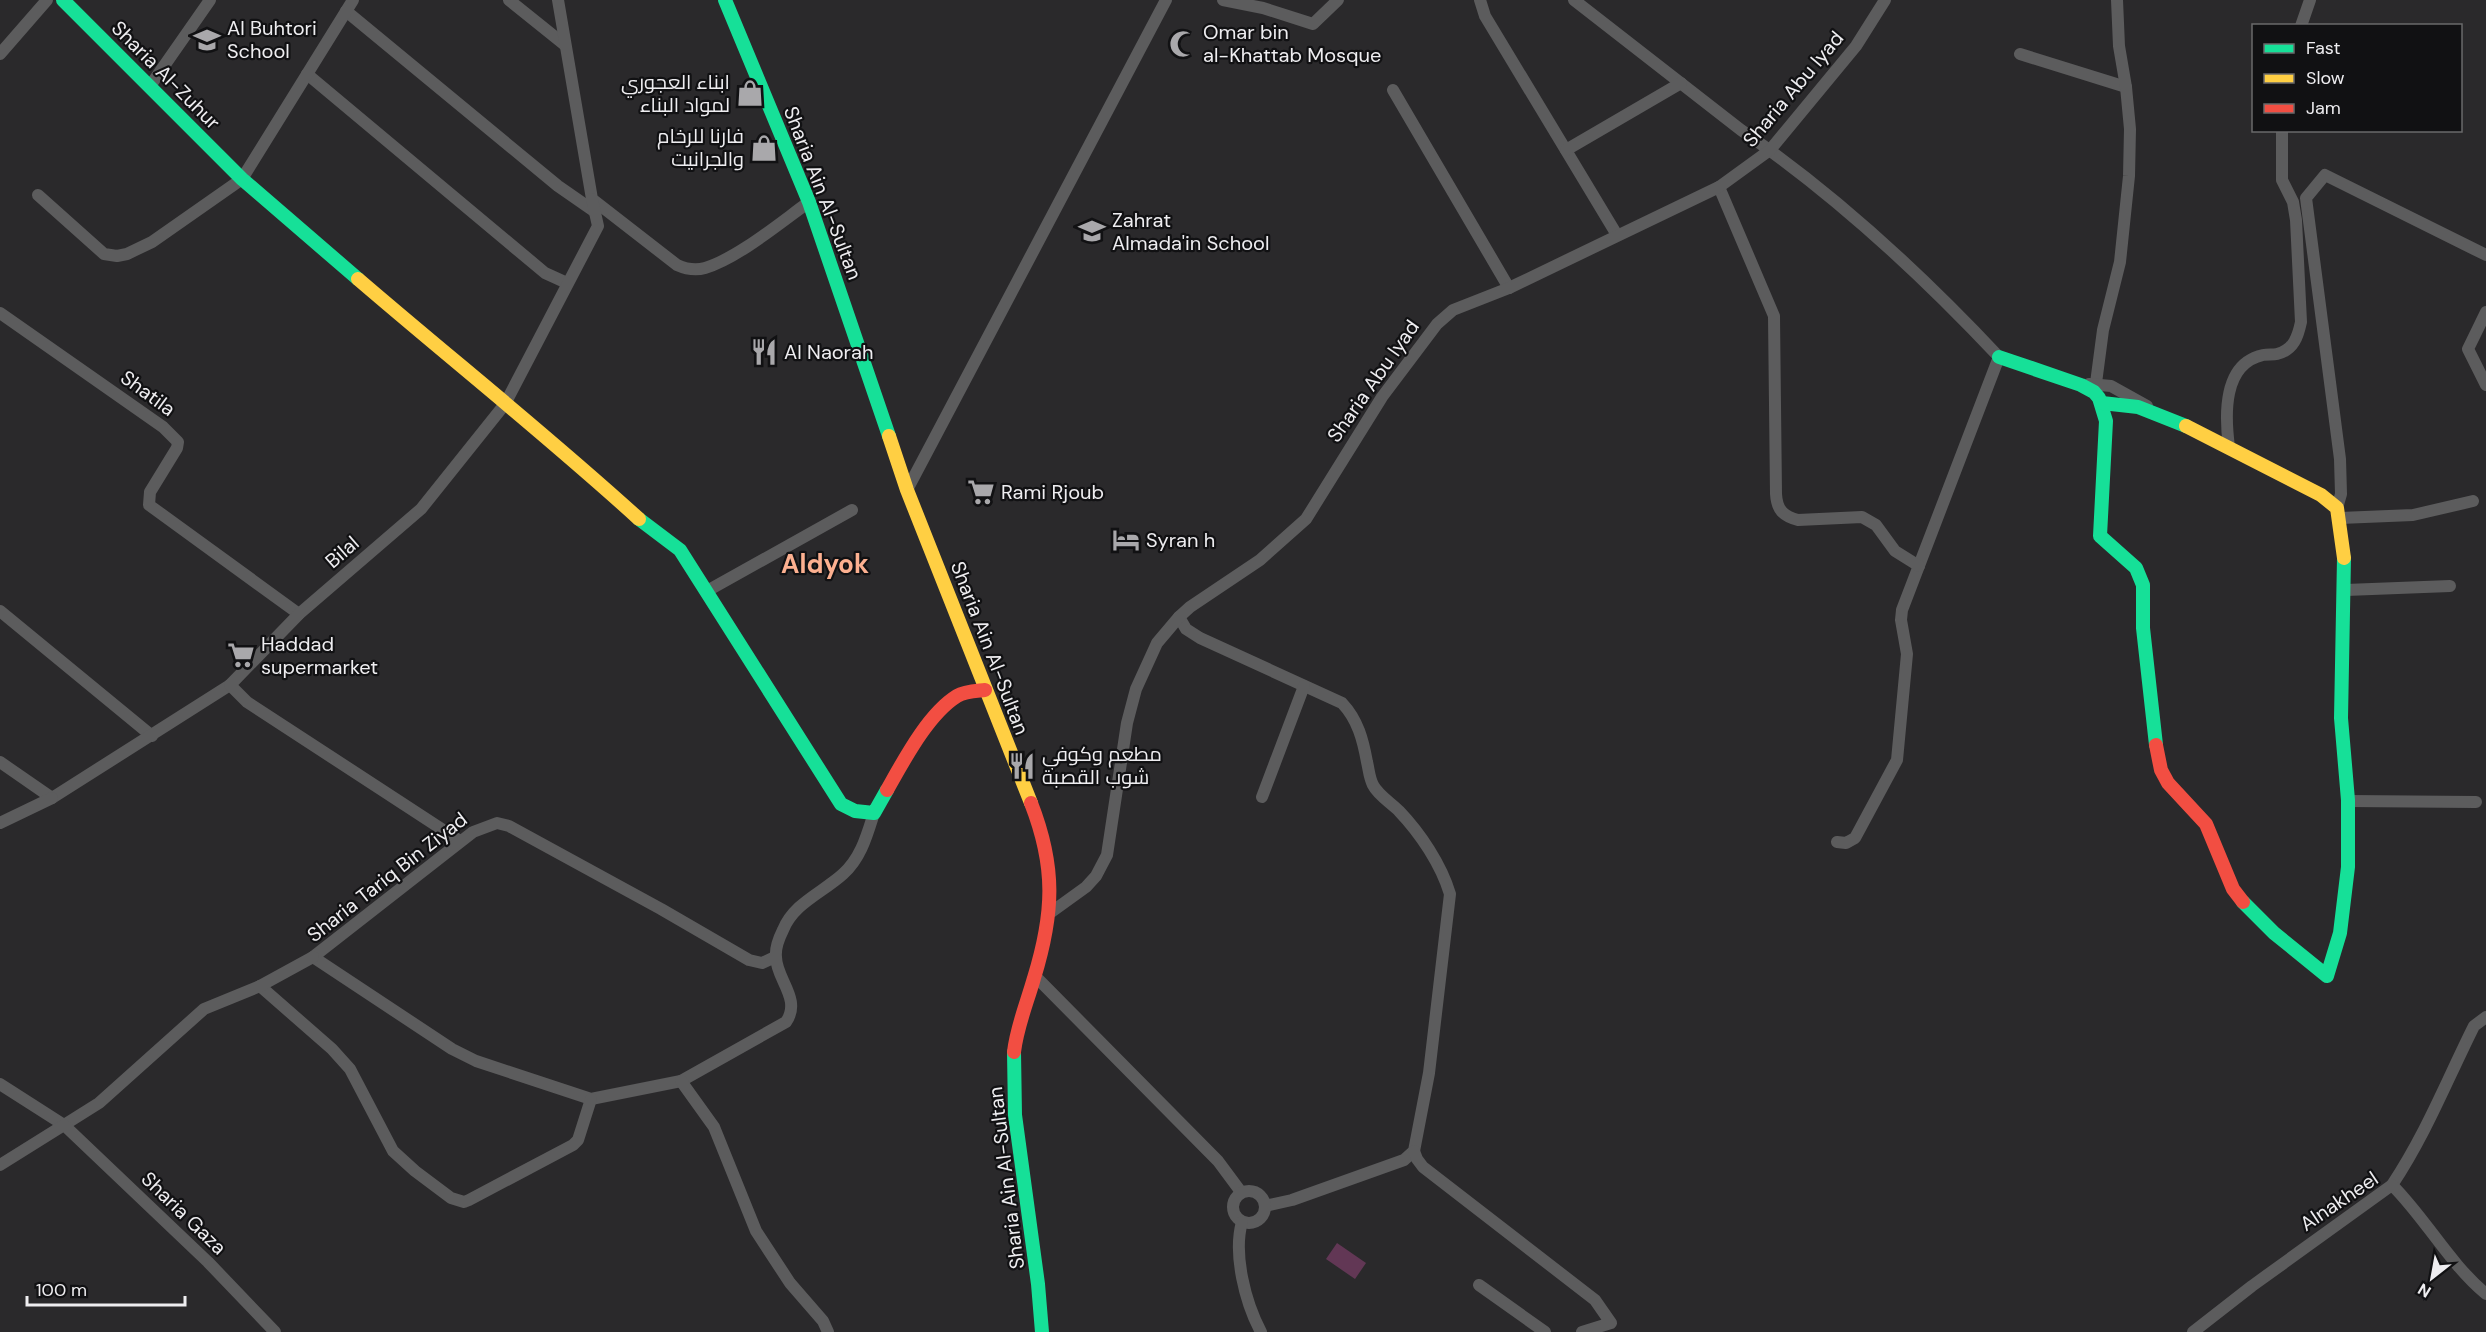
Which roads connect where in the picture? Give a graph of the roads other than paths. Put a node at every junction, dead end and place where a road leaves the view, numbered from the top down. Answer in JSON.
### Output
{"nodes":[{"id":1,"x":47,"y":0,"type":"edge"},
{"id":2,"x":63,"y":0,"type":"edge"},
{"id":3,"x":210,"y":0,"type":"edge"},
{"id":4,"x":509,"y":0,"type":"edge"},
{"id":5,"x":558,"y":0,"type":"edge"},
{"id":6,"x":1166,"y":0,"type":"edge"},
{"id":7,"x":1223,"y":0,"type":"edge"},
{"id":8,"x":1338,"y":0,"type":"edge"},
{"id":9,"x":1480,"y":0,"type":"edge"},
{"id":10,"x":1574,"y":0,"type":"edge"},
{"id":11,"x":1885,"y":0,"type":"edge"},
{"id":12,"x":2117,"y":0,"type":"edge"},
{"id":13,"x":2310,"y":0,"type":"edge"},
{"id":14,"x":727,"y":1,"type":"edge"},
{"id":15,"x":349,"y":5,"type":"edge"},
{"id":16,"x":2302,"y":24,"type":"edge"},
{"id":17,"x":566,"y":45,"type":"junction"},
{"id":18,"x":0,"y":54,"type":"edge"},
{"id":19,"x":2020,"y":54,"type":"dead end"},
{"id":20,"x":307,"y":74,"type":"junction"},
{"id":21,"x":1681,"y":84,"type":"junction"},
{"id":22,"x":150,"y":86,"type":"junction"},
{"id":23,"x":2126,"y":87,"type":"junction"},
{"id":24,"x":1393,"y":90,"type":"dead end"},
{"id":25,"x":2282,"y":132,"type":"edge"},
{"id":26,"x":1566,"y":150,"type":"junction"},
{"id":27,"x":1770,"y":150,"type":"junction"},
{"id":28,"x":242,"y":179,"type":"junction"},
{"id":29,"x":1719,"y":187,"type":"junction"},
{"id":30,"x":38,"y":195,"type":"dead end"},
{"id":31,"x":809,"y":202,"type":"junction"},
{"id":32,"x":593,"y":205,"type":"junction"},
{"id":33,"x":617,"y":218,"type":"junction"},
{"id":34,"x":598,"y":226,"type":"junction"},
{"id":35,"x":1617,"y":235,"type":"junction"},
{"id":36,"x":2486,"y":255,"type":"edge"},
{"id":37,"x":567,"y":283,"type":"junction"},
{"id":38,"x":1509,"y":288,"type":"junction"},
{"id":39,"x":2486,"y":312,"type":"edge"},
{"id":40,"x":0,"y":313,"type":"edge"},
{"id":41,"x":1999,"y":357,"type":"junction"},
{"id":42,"x":2096,"y":383,"type":"junction"},
{"id":43,"x":2081,"y":385,"type":"junction"},
{"id":44,"x":2486,"y":386,"type":"edge"},
{"id":45,"x":2102,"y":403,"type":"junction"},
{"id":46,"x":505,"y":404,"type":"junction"},
{"id":47,"x":2157,"y":414,"type":"junction"},
{"id":48,"x":2229,"y":447,"type":"junction"},
{"id":49,"x":908,"y":490,"type":"junction"},
{"id":50,"x":2473,"y":501,"type":"dead end"},
{"id":51,"x":852,"y":510,"type":"dead end"},
{"id":52,"x":2338,"y":513,"type":"junction"},
{"id":53,"x":1919,"y":566,"type":"junction"},
{"id":54,"x":2450,"y":586,"type":"dead end"},
{"id":55,"x":2346,"y":590,"type":"junction"},
{"id":56,"x":707,"y":591,"type":"junction"},
{"id":57,"x":0,"y":611,"type":"edge"},
{"id":58,"x":299,"y":614,"type":"junction"},
{"id":59,"x":1179,"y":616,"type":"junction"},
{"id":60,"x":230,"y":685,"type":"junction"},
{"id":61,"x":1304,"y":686,"type":"junction"},
{"id":62,"x":985,"y":690,"type":"junction"},
{"id":63,"x":152,"y":736,"type":"junction"},
{"id":64,"x":0,"y":762,"type":"edge"},
{"id":65,"x":1262,"y":797,"type":"dead end"},
{"id":66,"x":52,"y":798,"type":"junction"},
{"id":67,"x":2348,"y":801,"type":"junction"},
{"id":68,"x":2476,"y":802,"type":"dead end"},
{"id":69,"x":874,"y":813,"type":"junction"},
{"id":70,"x":0,"y":823,"type":"edge"},
{"id":71,"x":460,"y":841,"type":"junction"},
{"id":72,"x":1837,"y":842,"type":"dead end"},
{"id":73,"x":1050,"y":912,"type":"junction"},
{"id":74,"x":313,"y":957,"type":"junction"},
{"id":75,"x":776,"y":957,"type":"junction"},
{"id":76,"x":1035,"y":976,"type":"junction"},
{"id":77,"x":260,"y":986,"type":"junction"},
{"id":78,"x":2486,"y":1017,"type":"edge"},
{"id":79,"x":681,"y":1081,"type":"junction"},
{"id":80,"x":0,"y":1084,"type":"edge"},
{"id":81,"x":591,"y":1099,"type":"junction"},
{"id":82,"x":64,"y":1125,"type":"junction"},
{"id":83,"x":1414,"y":1151,"type":"junction"},
{"id":84,"x":0,"y":1165,"type":"edge"},
{"id":85,"x":2392,"y":1185,"type":"junction"},
{"id":86,"x":1241,"y":1192,"type":"junction"},
{"id":87,"x":1265,"y":1206,"type":"junction"},
{"id":88,"x":1242,"y":1222,"type":"junction"},
{"id":89,"x":1479,"y":1285,"type":"dead end"},
{"id":90,"x":2486,"y":1294,"type":"edge"},
{"id":91,"x":275,"y":1332,"type":"edge"},
{"id":92,"x":828,"y":1332,"type":"edge"},
{"id":93,"x":1042,"y":1332,"type":"edge"},
{"id":94,"x":1261,"y":1332,"type":"edge"},
{"id":95,"x":1545,"y":1332,"type":"edge"},
{"id":96,"x":1582,"y":1332,"type":"edge"},
{"id":97,"x":2193,"y":1332,"type":"edge"}],
"edges":[{"from":1,"to":18,"type":"street"},
{"from":2,"to":22,"type":"street","name":"Sharia Al-Zuhur"},
{"from":3,"to":22,"type":"street"},
{"from":4,"to":17,"type":"street"},
{"from":5,"to":17,"type":"street"},
{"from":6,"to":49,"type":"street"},
{"from":7,"to":8,"type":"street"},
{"from":9,"to":26,"type":"street"},
{"from":10,"to":21,"type":"street"},
{"from":11,"to":27,"type":"street","name":"Sharia Abu Iyad"},
{"from":12,"to":23,"type":"street"},
{"from":13,"to":16,"type":"street"},
{"from":14,"to":31,"type":"street","name":"Sharia Ain Al-Sultan"},
{"from":15,"to":20,"type":"street"},
{"from":15,"to":32,"type":"street"},
{"from":17,"to":32,"type":"street"},
{"from":19,"to":23,"type":"street"},
{"from":20,"to":28,"type":"street"},
{"from":20,"to":37,"type":"street"},
{"from":21,"to":26,"type":"street"},
{"from":21,"to":27,"type":"street"},
{"from":22,"to":28,"type":"street","name":"Sharia Al-Zuhur"},
{"from":23,"to":42,"type":"street"},
{"from":24,"to":38,"type":"street"},
{"from":25,"to":48,"type":"street"},
{"from":26,"to":35,"type":"street"},
{"from":27,"to":29,"type":"street","name":"Sharia Abu Iyad"},
{"from":27,"to":41,"type":"street"},
{"from":28,"to":30,"type":"street"},
{"from":28,"to":46,"type":"street","name":"Sharia Al-Zuhur"},
{"from":29,"to":35,"type":"street","name":"Sharia Abu Iyad"},
{"from":29,"to":53,"type":"street"},
{"from":31,"to":33,"type":"street"},
{"from":31,"to":49,"type":"street","name":"Sharia Ain Al-Sultan"},
{"from":32,"to":33,"type":"street"},
{"from":32,"to":34,"type":"street"},
{"from":33,"to":34,"type":"street"},
{"from":34,"to":37,"type":"street","name":"Bilal"},
{"from":35,"to":38,"type":"street","name":"Sharia Abu Iyad"},
{"from":36,"to":52,"type":"street"},
{"from":37,"to":46,"type":"street","name":"Bilal"},
{"from":38,"to":59,"type":"street","name":"Sharia Abu Iyad"},
{"from":39,"to":44,"type":"street"},
{"from":40,"to":58,"type":"street","name":"Shatila"},
{"from":41,"to":43,"type":"street"},
{"from":41,"to":53,"type":"street"},
{"from":42,"to":43,"type":"street"},
{"from":42,"to":47,"type":"street"},
{"from":43,"to":45,"type":"street"},
{"from":45,"to":47,"type":"street"},
{"from":45,"to":67,"type":"street"},
{"from":46,"to":56,"type":"street","name":"Sharia Al-Zuhur"},
{"from":46,"to":58,"type":"street","name":"Bilal"},
{"from":47,"to":48,"type":"street"},
{"from":48,"to":52,"type":"street"},
{"from":49,"to":62,"type":"street","name":"Sharia Ain Al-Sultan"},
{"from":50,"to":52,"type":"street"},
{"from":51,"to":56,"type":"street"},
{"from":52,"to":55,"type":"street"},
{"from":53,"to":72,"type":"street"},
{"from":54,"to":55,"type":"street"},
{"from":55,"to":67,"type":"street"},
{"from":56,"to":69,"type":"street","name":"Sharia Al-Zuhur"},
{"from":57,"to":63,"type":"street"},
{"from":58,"to":60,"type":"street","name":"Bilal"},
{"from":59,"to":61,"type":"street"},
{"from":59,"to":73,"type":"street","name":"Sharia Abu Iyad"},
{"from":60,"to":63,"type":"street","name":"Bilal"},
{"from":60,"to":71,"type":"street"},
{"from":61,"to":65,"type":"street"},
{"from":61,"to":83,"type":"street"},
{"from":62,"to":69,"type":"street"},
{"from":62,"to":73,"type":"street","name":"Sharia Ain Al-Sultan"},
{"from":63,"to":66,"type":"street","name":"Bilal"},
{"from":64,"to":66,"type":"street"},
{"from":66,"to":70,"type":"street","name":"Bilal"},
{"from":67,"to":68,"type":"street"},
{"from":69,"to":75,"type":"street"},
{"from":71,"to":74,"type":"street","name":"Sharia Tariq Bin Ziyad"},
{"from":71,"to":75,"type":"street","name":"Sharia Tariq Bin Ziyad"},
{"from":73,"to":76,"type":"street","name":"Sharia Ain Al-Sultan"},
{"from":74,"to":77,"type":"street"},
{"from":74,"to":81,"type":"street","name":"Sharia Tariq Bin Ziyad"},
{"from":75,"to":79,"type":"street","name":"Sharia Tariq Bin Ziyad"},
{"from":76,"to":86,"type":"street"},
{"from":76,"to":93,"type":"street","name":"Sharia Ain Al-Sultan"},
{"from":77,"to":81,"type":"street"},
{"from":77,"to":82,"type":"street"},
{"from":78,"to":85,"type":"street"},
{"from":79,"to":81,"type":"street","name":"Sharia Tariq Bin Ziyad"},
{"from":79,"to":92,"type":"street"},
{"from":80,"to":82,"type":"street","name":"Sharia Gaza"},
{"from":82,"to":84,"type":"street"},
{"from":82,"to":91,"type":"street","name":"Sharia Gaza"},
{"from":83,"to":87,"type":"street"},
{"from":83,"to":96,"type":"street"},
{"from":85,"to":90,"type":"street","name":"Alnakheel"},
{"from":85,"to":97,"type":"street","name":"Alnakheel"},
{"from":86,"to":87,"type":"street"},
{"from":86,"to":88,"type":"street"},
{"from":87,"to":88,"type":"street"},
{"from":88,"to":94,"type":"street"},
{"from":89,"to":95,"type":"street"}]}
